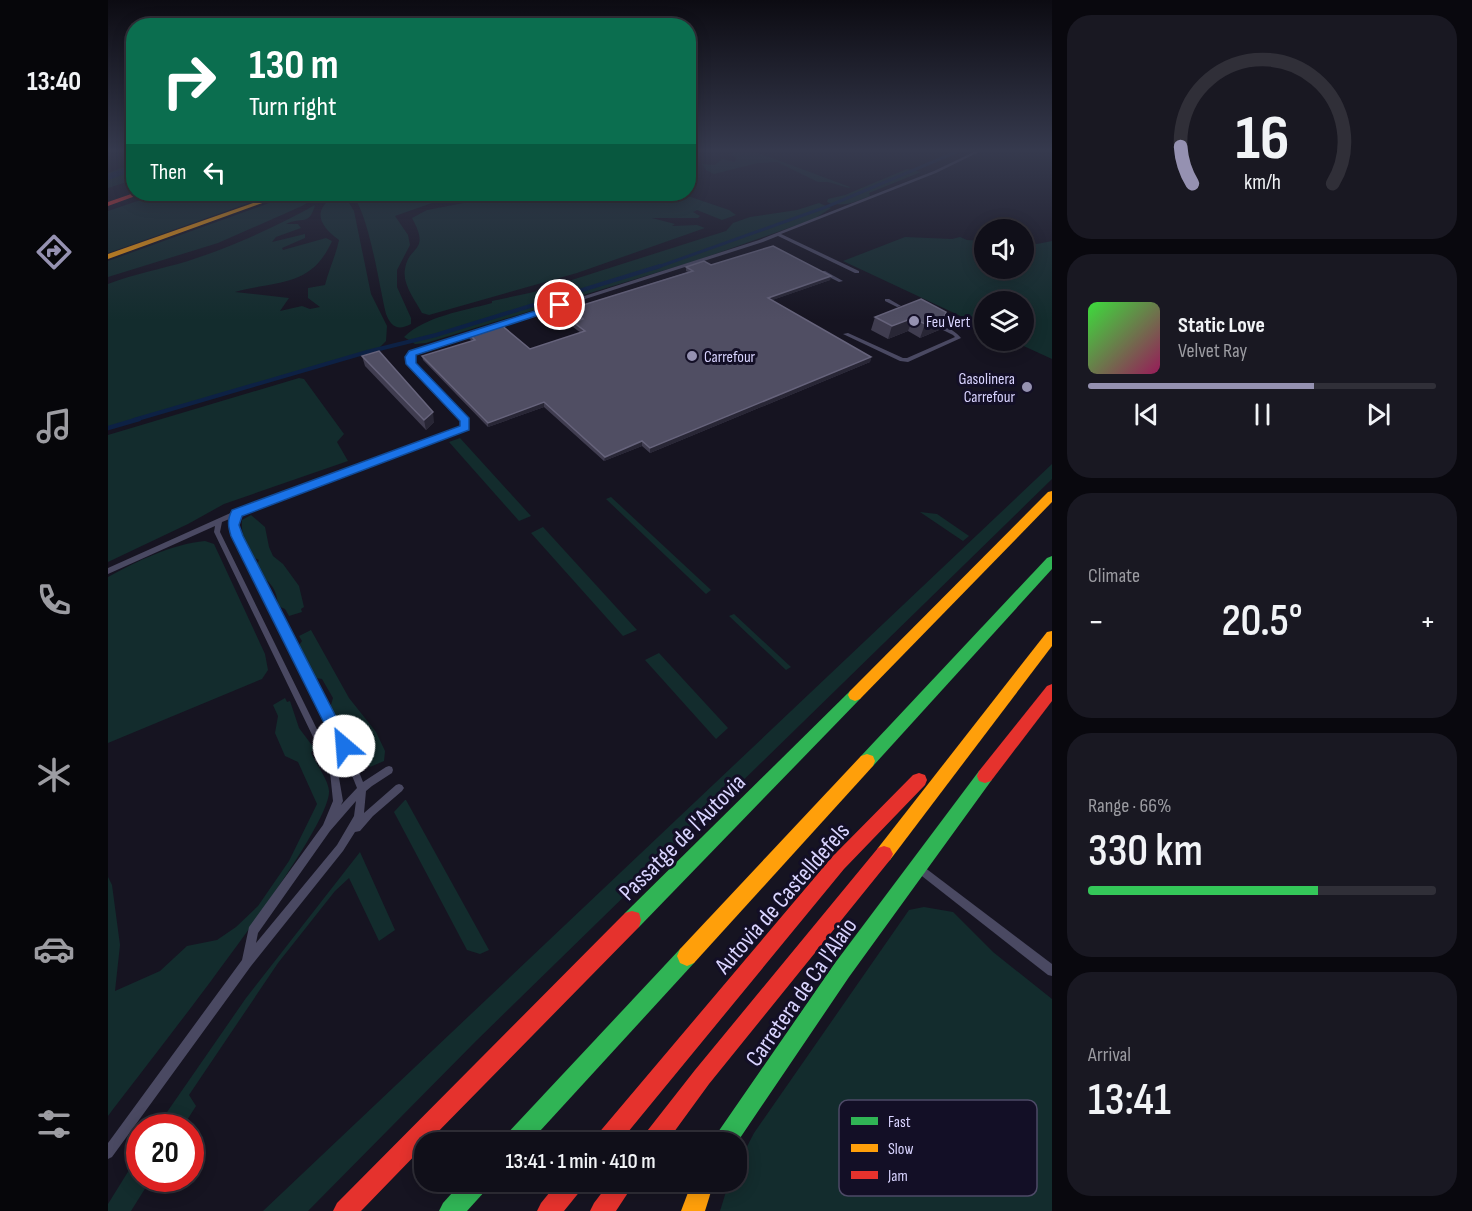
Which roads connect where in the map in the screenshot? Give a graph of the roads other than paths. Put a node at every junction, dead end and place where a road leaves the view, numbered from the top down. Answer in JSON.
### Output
{"nodes":[{"id":1,"x":249,"y":207,"type":"edge"},
{"id":2,"x":847,"y":207,"type":"edge"},
{"id":3,"x":777,"y":234,"type":"junction"},
{"id":4,"x":771,"y":237,"type":"junction"},
{"id":5,"x":762,"y":241,"type":"junction"},
{"id":6,"x":771,"y":246,"type":"edge"},
{"id":7,"x":108,"y":257,"type":"edge"},
{"id":8,"x":821,"y":271,"type":"edge"},
{"id":9,"x":857,"y":272,"type":"dead end"},
{"id":10,"x":851,"y":274,"type":"dead end"},
{"id":11,"x":841,"y":281,"type":"dead end"},
{"id":12,"x":887,"y":300,"type":"dead end"},
{"id":13,"x":899,"y":306,"type":"edge"},
{"id":14,"x":943,"y":328,"type":"edge"},
{"id":15,"x":846,"y":334,"type":"dead end"},
{"id":16,"x":1052,"y":495,"type":"edge"},
{"id":17,"x":237,"y":513,"type":"junction"},
{"id":18,"x":219,"y":522,"type":"junction"},
{"id":19,"x":1052,"y":561,"type":"edge"},
{"id":20,"x":108,"y":571,"type":"edge"},
{"id":21,"x":1052,"y":636,"type":"edge"},
{"id":22,"x":1052,"y":690,"type":"edge"},
{"id":23,"x":1005,"y":692,"type":"junction"},
{"id":24,"x":389,"y":770,"type":"dead end"},
{"id":25,"x":399,"y":788,"type":"dead end"},
{"id":26,"x":362,"y":790,"type":"junction"},
{"id":27,"x":327,"y":828,"type":"junction"},
{"id":28,"x":340,"y":848,"type":"junction"},
{"id":29,"x":917,"y":867,"type":"junction"},
{"id":30,"x":247,"y":962,"type":"junction"},
{"id":31,"x":1052,"y":971,"type":"edge"},
{"id":32,"x":524,"y":1132,"type":"edge"},
{"id":33,"x":614,"y":1132,"type":"edge"},
{"id":34,"x":660,"y":1132,"type":"edge"},
{"id":35,"x":731,"y":1132,"type":"edge"},
{"id":36,"x":108,"y":1153,"type":"edge"},
{"id":37,"x":469,"y":1192,"type":"edge"},
{"id":38,"x":565,"y":1192,"type":"edge"},
{"id":39,"x":617,"y":1192,"type":"edge"},
{"id":40,"x":700,"y":1192,"type":"edge"},
{"id":41,"x":345,"y":1211,"type":"edge"},
{"id":42,"x":452,"y":1211,"type":"edge"},
{"id":43,"x":549,"y":1211,"type":"edge"},
{"id":44,"x":603,"y":1211,"type":"edge"},
{"id":45,"x":693,"y":1211,"type":"edge"}],
"edges":[{"from":1,"to":7,"type":"main road"},
{"from":2,"to":3,"type":"lane"},
{"from":3,"to":4,"type":"lane"},
{"from":3,"to":9,"type":"lane"},
{"from":4,"to":5,"type":"lane"},
{"from":4,"to":10,"type":"lane"},
{"from":5,"to":6,"type":"lane"},
{"from":5,"to":17,"type":"lane"},
{"from":8,"to":11,"type":"lane"},
{"from":12,"to":13,"type":"lane"},
{"from":14,"to":15,"type":"lane"},
{"from":16,"to":41,"type":"main road","name":"Passatge de l'Autovia"},
{"from":17,"to":18,"type":"lane"},
{"from":17,"to":26,"type":"lane"},
{"from":18,"to":20,"type":"lane"},
{"from":18,"to":27,"type":"lane"},
{"from":19,"to":32,"type":"main road"},
{"from":21,"to":23,"type":"main road"},
{"from":22,"to":29,"type":"main road"},
{"from":23,"to":33,"type":"main road","name":"Autovia de Castelldefels"},
{"from":23,"to":34,"type":"main road"},
{"from":24,"to":26,"type":"lane"},
{"from":25,"to":28,"type":"lane"},
{"from":26,"to":27,"type":"lane"},
{"from":26,"to":28,"type":"lane"},
{"from":27,"to":30,"type":"lane"},
{"from":28,"to":30,"type":"lane"},
{"from":29,"to":31,"type":"lane"},
{"from":29,"to":35,"type":"main road","name":"Carretera de Ca l'Alaio"},
{"from":30,"to":36,"type":"lane"},
{"from":37,"to":42,"type":"main road"},
{"from":38,"to":43,"type":"main road"},
{"from":39,"to":44,"type":"main road"},
{"from":40,"to":45,"type":"main road"}]}
